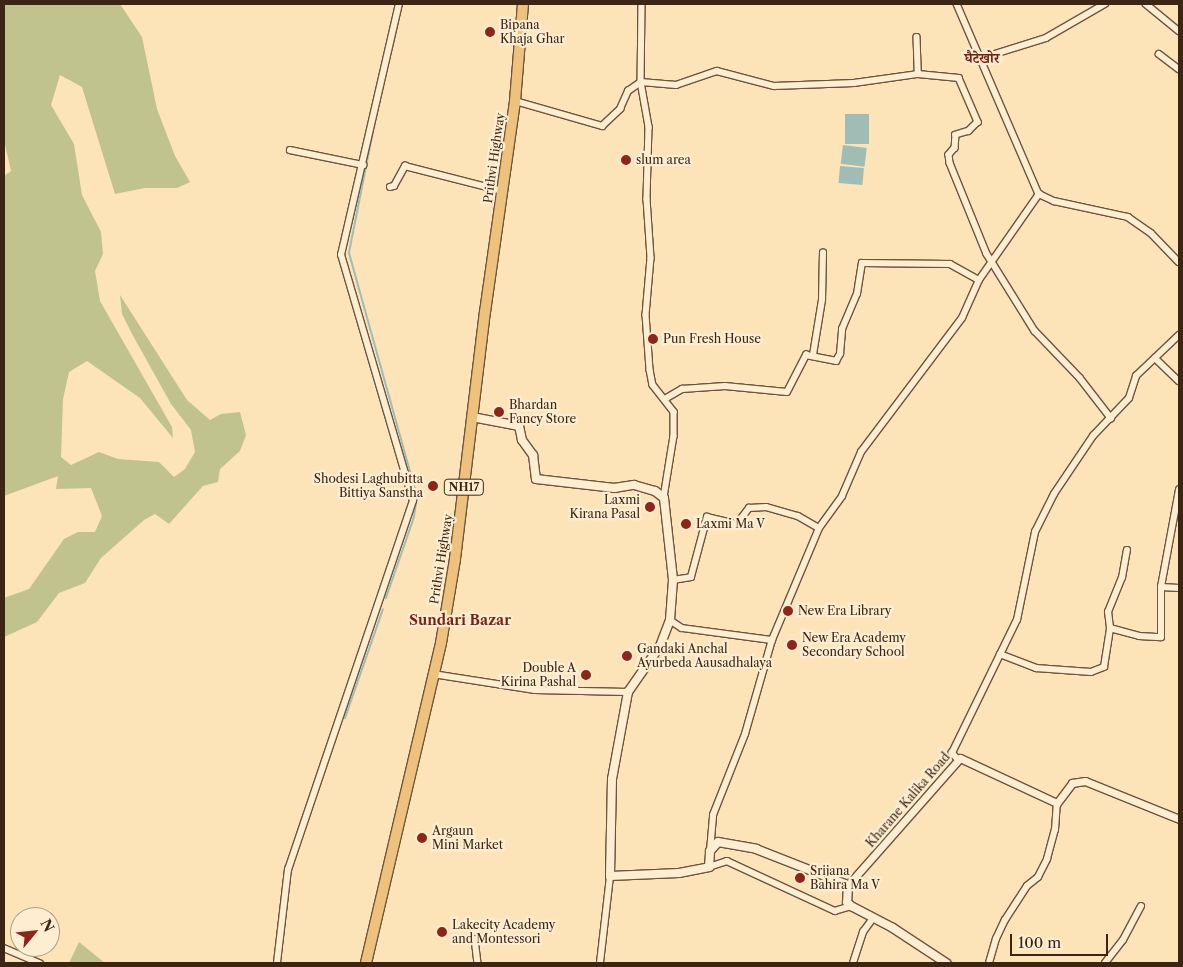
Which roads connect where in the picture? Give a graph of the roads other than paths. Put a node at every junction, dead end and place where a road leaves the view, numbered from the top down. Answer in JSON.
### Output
{"nodes":[{"id":1,"x":400,"y":4,"type":"edge"},
{"id":2,"x":523,"y":4,"type":"edge"},
{"id":3,"x":642,"y":4,"type":"edge"},
{"id":4,"x":957,"y":4,"type":"edge"},
{"id":5,"x":1105,"y":4,"type":"edge"},
{"id":6,"x":1146,"y":4,"type":"edge"},
{"id":7,"x":1179,"y":31,"type":"edge"},
{"id":8,"x":917,"y":37,"type":"dead end"},
{"id":9,"x":1160,"y":54,"type":"dead end"},
{"id":10,"x":982,"y":58,"type":"junction"},
{"id":11,"x":1179,"y":69,"type":"edge"},
{"id":12,"x":918,"y":74,"type":"junction"},
{"id":13,"x":641,"y":82,"type":"junction"},
{"id":14,"x":515,"y":101,"type":"junction"},
{"id":15,"x":290,"y":150,"type":"dead end"},
{"id":16,"x":362,"y":165,"type":"junction"},
{"id":17,"x":390,"y":187,"type":"dead end"},
{"id":18,"x":503,"y":190,"type":"junction"},
{"id":19,"x":1039,"y":194,"type":"junction"},
{"id":20,"x":823,"y":253,"type":"dead end"},
{"id":21,"x":992,"y":261,"type":"junction"},
{"id":22,"x":1179,"y":262,"type":"edge"},
{"id":23,"x":979,"y":280,"type":"junction"},
{"id":24,"x":1179,"y":335,"type":"edge"},
{"id":25,"x":813,"y":355,"type":"junction"},
{"id":26,"x":1155,"y":358,"type":"junction"},
{"id":27,"x":1179,"y":381,"type":"edge"},
{"id":28,"x":665,"y":399,"type":"junction"},
{"id":29,"x":472,"y":417,"type":"junction"},
{"id":30,"x":1111,"y":418,"type":"junction"},
{"id":31,"x":1179,"y":490,"type":"edge"},
{"id":32,"x":664,"y":498,"type":"junction"},
{"id":33,"x":819,"y":528,"type":"junction"},
{"id":34,"x":1127,"y":550,"type":"dead end"},
{"id":35,"x":673,"y":580,"type":"junction"},
{"id":36,"x":1161,"y":587,"type":"junction"},
{"id":37,"x":1179,"y":588,"type":"edge"},
{"id":38,"x":670,"y":620,"type":"junction"},
{"id":39,"x":1110,"y":628,"type":"junction"},
{"id":40,"x":772,"y":640,"type":"junction"},
{"id":41,"x":1000,"y":654,"type":"junction"},
{"id":42,"x":433,"y":674,"type":"junction"},
{"id":43,"x":628,"y":692,"type":"junction"},
{"id":44,"x":957,"y":758,"type":"junction"},
{"id":45,"x":1057,"y":802,"type":"junction"},
{"id":46,"x":1179,"y":818,"type":"edge"},
{"id":47,"x":710,"y":851,"type":"junction"},
{"id":48,"x":708,"y":867,"type":"junction"},
{"id":49,"x":610,"y":876,"type":"junction"},
{"id":50,"x":848,"y":885,"type":"junction"},
{"id":51,"x":851,"y":906,"type":"junction"},
{"id":52,"x":1141,"y":906,"type":"dead end"},
{"id":53,"x":873,"y":918,"type":"junction"},
{"id":54,"x":475,"y":939,"type":"dead end"},
{"id":55,"x":4,"y":948,"type":"edge"},
{"id":56,"x":40,"y":963,"type":"edge"},
{"id":57,"x":277,"y":963,"type":"edge"},
{"id":58,"x":366,"y":963,"type":"edge"},
{"id":59,"x":478,"y":963,"type":"edge"},
{"id":60,"x":600,"y":963,"type":"edge"},
{"id":61,"x":853,"y":963,"type":"edge"},
{"id":62,"x":946,"y":963,"type":"edge"},
{"id":63,"x":989,"y":963,"type":"edge"},
{"id":64,"x":1105,"y":963,"type":"edge"}],
"edges":[{"from":1,"to":16,"type":"street"},
{"from":2,"to":14,"type":"highway","name":"Prithvi Highway","number":"NH17"},
{"from":3,"to":13,"type":"street"},
{"from":4,"to":10,"type":"street"},
{"from":5,"to":10,"type":"street"},
{"from":6,"to":7,"type":"street"},
{"from":8,"to":12,"type":"street"},
{"from":9,"to":11,"type":"street"},
{"from":10,"to":19,"type":"street"},
{"from":12,"to":13,"type":"street"},
{"from":12,"to":21,"type":"street"},
{"from":13,"to":14,"type":"street"},
{"from":13,"to":28,"type":"street"},
{"from":14,"to":18,"type":"highway","name":"Prithvi Highway","number":"NH17"},
{"from":15,"to":16,"type":"street"},
{"from":16,"to":57,"type":"street"},
{"from":17,"to":18,"type":"street"},
{"from":18,"to":29,"type":"highway","name":"Prithvi Highway","number":"NH17"},
{"from":19,"to":21,"type":"street"},
{"from":19,"to":22,"type":"street"},
{"from":20,"to":25,"type":"street"},
{"from":21,"to":23,"type":"street"},
{"from":21,"to":30,"type":"street"},
{"from":23,"to":25,"type":"street"},
{"from":23,"to":33,"type":"street"},
{"from":24,"to":26,"type":"street"},
{"from":25,"to":28,"type":"street"},
{"from":26,"to":27,"type":"street"},
{"from":26,"to":30,"type":"street"},
{"from":28,"to":32,"type":"street"},
{"from":29,"to":32,"type":"main road"},
{"from":29,"to":42,"type":"highway","name":"Prithvi Highway","number":"NH17"},
{"from":30,"to":41,"type":"street"},
{"from":31,"to":36,"type":"street"},
{"from":32,"to":35,"type":"main road"},
{"from":33,"to":35,"type":"street"},
{"from":33,"to":40,"type":"street"},
{"from":34,"to":39,"type":"street"},
{"from":35,"to":38,"type":"main road"},
{"from":36,"to":37,"type":"street"},
{"from":36,"to":39,"type":"street"},
{"from":38,"to":40,"type":"street"},
{"from":38,"to":43,"type":"main road"},
{"from":39,"to":41,"type":"street"},
{"from":40,"to":47,"type":"street"},
{"from":41,"to":44,"type":"street"},
{"from":42,"to":43,"type":"street"},
{"from":42,"to":58,"type":"highway","name":"Prithvi Highway","number":"NH17"},
{"from":43,"to":49,"type":"main road"},
{"from":44,"to":45,"type":"street","name":"Kharane Kalika Road"},
{"from":44,"to":50,"type":"street","name":"Kharane Kalika Road"},
{"from":45,"to":46,"type":"street"},
{"from":45,"to":63,"type":"street"},
{"from":47,"to":48,"type":"main road"},
{"from":47,"to":50,"type":"main road"},
{"from":48,"to":49,"type":"main road"},
{"from":48,"to":51,"type":"street"},
{"from":49,"to":60,"type":"street"},
{"from":50,"to":51,"type":"main road"},
{"from":51,"to":53,"type":"main road"},
{"from":52,"to":64,"type":"street"},
{"from":53,"to":61,"type":"street"},
{"from":53,"to":62,"type":"main road"},
{"from":54,"to":59,"type":"street"},
{"from":55,"to":56,"type":"street"}]}
